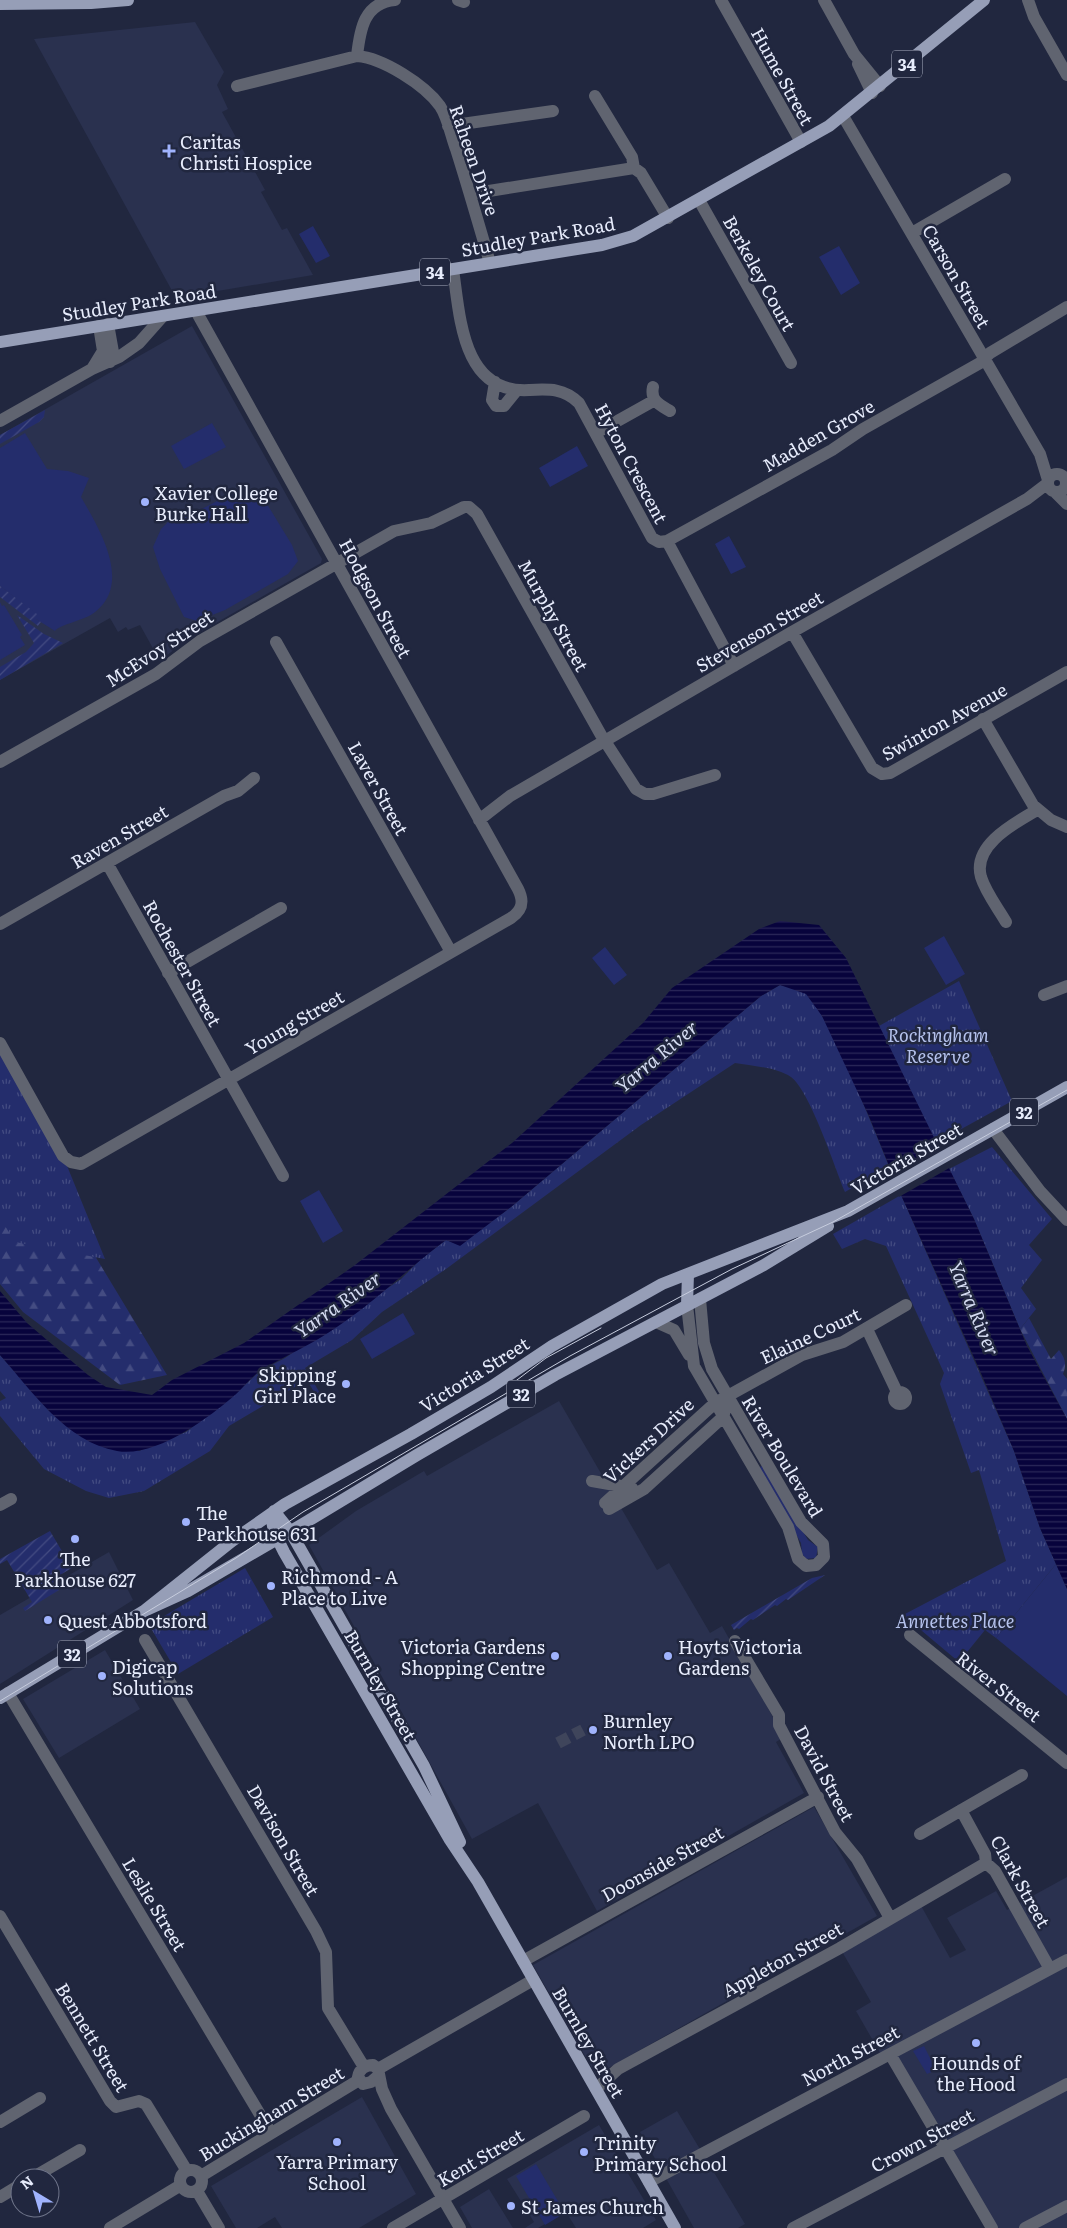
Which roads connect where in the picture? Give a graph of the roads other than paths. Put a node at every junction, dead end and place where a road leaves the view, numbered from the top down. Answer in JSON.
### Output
{"nodes":[{"id":1,"x":128,"y":0,"type":"edge"},
{"id":2,"x":395,"y":0,"type":"edge"},
{"id":3,"x":721,"y":0,"type":"edge"},
{"id":4,"x":824,"y":0,"type":"edge"},
{"id":5,"x":984,"y":0,"type":"edge"},
{"id":6,"x":1021,"y":0,"type":"edge"},
{"id":7,"x":1028,"y":0,"type":"edge"},
{"id":8,"x":0,"y":4,"type":"edge"},
{"id":9,"x":1034,"y":17,"type":"junction"},
{"id":10,"x":357,"y":56,"type":"junction"},
{"id":11,"x":1067,"y":75,"type":"edge"},
{"id":12,"x":237,"y":86,"type":"dead end"},
{"id":13,"x":876,"y":89,"type":"junction"},
{"id":14,"x":596,"y":96,"type":"dead end"},
{"id":15,"x":553,"y":111,"type":"dead end"},
{"id":16,"x":842,"y":116,"type":"junction"},
{"id":17,"x":448,"y":126,"type":"junction"},
{"id":18,"x":800,"y":142,"type":"junction"},
{"id":19,"x":634,"y":168,"type":"junction"},
{"id":20,"x":1005,"y":179,"type":"dead end"},
{"id":21,"x":470,"y":194,"type":"junction"},
{"id":22,"x":699,"y":200,"type":"junction"},
{"id":23,"x":668,"y":218,"type":"junction"},
{"id":24,"x":912,"y":233,"type":"junction"},
{"id":25,"x":490,"y":263,"type":"junction"},
{"id":26,"x":453,"y":269,"type":"junction"},
{"id":27,"x":1067,"y":307,"type":"edge"},
{"id":28,"x":196,"y":310,"type":"junction"},
{"id":29,"x":163,"y":316,"type":"junction"},
{"id":30,"x":104,"y":325,"type":"junction"},
{"id":31,"x":0,"y":342,"type":"edge"},
{"id":32,"x":985,"y":358,"type":"junction"},
{"id":33,"x":110,"y":362,"type":"junction"},
{"id":34,"x":790,"y":363,"type":"dead end"},
{"id":35,"x":92,"y":369,"type":"junction"},
{"id":36,"x":495,"y":382,"type":"junction"},
{"id":37,"x":517,"y":390,"type":"junction"},
{"id":38,"x":670,"y":411,"type":"dead end"},
{"id":39,"x":0,"y":421,"type":"edge"},
{"id":40,"x":596,"y":432,"type":"junction"},
{"id":41,"x":1060,"y":483,"type":"edge"},
{"id":42,"x":1067,"y":504,"type":"edge"},
{"id":43,"x":469,"y":507,"type":"joint"},
{"id":44,"x":667,"y":541,"type":"junction"},
{"id":45,"x":336,"y":562,"type":"junction"},
{"id":46,"x":792,"y":632,"type":"junction"},
{"id":47,"x":276,"y":642,"type":"dead end"},
{"id":48,"x":734,"y":666,"type":"junction"},
{"id":49,"x":1067,"y":672,"type":"edge"},
{"id":50,"x":983,"y":719,"type":"junction"},
{"id":51,"x":606,"y":740,"type":"junction"},
{"id":52,"x":0,"y":762,"type":"edge"},
{"id":53,"x":715,"y":775,"type":"dead end"},
{"id":54,"x":254,"y":778,"type":"dead end"},
{"id":55,"x":1037,"y":810,"type":"junction"},
{"id":56,"x":476,"y":815,"type":"junction"},
{"id":57,"x":1067,"y":827,"type":"edge"},
{"id":58,"x":107,"y":863,"type":"junction"},
{"id":59,"x":522,"y":903,"type":"joint"},
{"id":60,"x":281,"y":908,"type":"dead end"},
{"id":61,"x":1006,"y":922,"type":"dead end"},
{"id":62,"x":0,"y":924,"type":"edge"},
{"id":63,"x":451,"y":952,"type":"junction"},
{"id":64,"x":168,"y":973,"type":"junction"},
{"id":65,"x":1067,"y":986,"type":"edge"},
{"id":66,"x":1044,"y":995,"type":"dead end"},
{"id":67,"x":0,"y":1043,"type":"edge"},
{"id":68,"x":228,"y":1081,"type":"junction"},
{"id":69,"x":1067,"y":1087,"type":"edge"},
{"id":70,"x":993,"y":1129,"type":"junction"},
{"id":71,"x":283,"y":1176,"type":"dead end"},
{"id":72,"x":848,"y":1211,"type":"junction"},
{"id":73,"x":1067,"y":1220,"type":"edge"},
{"id":74,"x":694,"y":1272,"type":"junction"},
{"id":75,"x":700,"y":1299,"type":"junction"},
{"id":76,"x":688,"y":1305,"type":"junction"},
{"id":77,"x":906,"y":1305,"type":"dead end"},
{"id":78,"x":656,"y":1322,"type":"junction"},
{"id":79,"x":867,"y":1329,"type":"junction"},
{"id":80,"x":694,"y":1366,"type":"junction"},
{"id":81,"x":897,"y":1392,"type":"dead end"},
{"id":82,"x":728,"y":1396,"type":"junction"},
{"id":83,"x":715,"y":1403,"type":"junction"},
{"id":84,"x":723,"y":1417,"type":"junction"},
{"id":85,"x":740,"y":1433,"type":"junction"},
{"id":86,"x":660,"y":1454,"type":"junction"},
{"id":87,"x":755,"y":1458,"type":"junction"},
{"id":88,"x":671,"y":1464,"type":"junction"},
{"id":89,"x":657,"y":1477,"type":"junction"},
{"id":90,"x":592,"y":1481,"type":"dead end"},
{"id":91,"x":626,"y":1486,"type":"junction"},
{"id":92,"x":11,"y":1499,"type":"dead end"},
{"id":93,"x":0,"y":1505,"type":"edge"},
{"id":94,"x":273,"y":1512,"type":"junction"},
{"id":95,"x":290,"y":1531,"type":"junction"},
{"id":96,"x":277,"y":1538,"type":"junction"},
{"id":97,"x":144,"y":1612,"type":"junction"},
{"id":98,"x":910,"y":1635,"type":"dead end"},
{"id":99,"x":145,"y":1640,"type":"dead end"},
{"id":100,"x":735,"y":1641,"type":"dead end"},
{"id":101,"x":364,"y":1659,"type":"junction"},
{"id":102,"x":349,"y":1666,"type":"junction"},
{"id":103,"x":4,"y":1695,"type":"edge"},
{"id":104,"x":1067,"y":1763,"type":"edge"},
{"id":105,"x":424,"y":1766,"type":"junction"},
{"id":106,"x":412,"y":1773,"type":"junction"},
{"id":107,"x":1022,"y":1775,"type":"dead end"},
{"id":108,"x":818,"y":1797,"type":"junction"},
{"id":109,"x":961,"y":1810,"type":"junction"},
{"id":110,"x":920,"y":1834,"type":"dead end"},
{"id":111,"x":986,"y":1863,"type":"junction"},
{"id":112,"x":473,"y":1874,"type":"junction"},
{"id":113,"x":0,"y":1916,"type":"edge"},
{"id":114,"x":890,"y":1918,"type":"junction"},
{"id":115,"x":1067,"y":1960,"type":"edge"},
{"id":116,"x":523,"y":1961,"type":"junction"},
{"id":117,"x":1050,"y":1969,"type":"junction"},
{"id":118,"x":534,"y":1980,"type":"junction"},
{"id":119,"x":890,"y":2054,"type":"junction"},
{"id":120,"x":364,"y":2067,"type":"junction"},
{"id":121,"x":378,"y":2072,"type":"junction"},
{"id":122,"x":363,"y":2082,"type":"junction"},
{"id":123,"x":1067,"y":2084,"type":"edge"},
{"id":124,"x":596,"y":2089,"type":"junction"},
{"id":125,"x":40,"y":2098,"type":"dead end"},
{"id":126,"x":584,"y":2116,"type":"dead end"},
{"id":127,"x":0,"y":2122,"type":"edge"},
{"id":128,"x":272,"y":2133,"type":"junction"},
{"id":129,"x":405,"y":2139,"type":"junction"},
{"id":130,"x":945,"y":2147,"type":"junction"},
{"id":131,"x":80,"y":2150,"type":"dead end"},
{"id":132,"x":49,"y":2168,"type":"edge"},
{"id":133,"x":187,"y":2171,"type":"junction"},
{"id":134,"x":201,"y":2176,"type":"junction"},
{"id":135,"x":649,"y":2182,"type":"junction"},
{"id":136,"x":181,"y":2185,"type":"junction"},
{"id":137,"x":197,"y":2191,"type":"junction"},
{"id":138,"x":440,"y":2200,"type":"junction"},
{"id":139,"x":1067,"y":2206,"type":"edge"},
{"id":140,"x":672,"y":2227,"type":"edge"},
{"id":141,"x":110,"y":2228,"type":"edge"},
{"id":142,"x":219,"y":2228,"type":"edge"},
{"id":143,"x":393,"y":2228,"type":"edge"},
{"id":144,"x":453,"y":2228,"type":"edge"},
{"id":145,"x":460,"y":2228,"type":"edge"},
{"id":146,"x":793,"y":2228,"type":"edge"},
{"id":147,"x":992,"y":2228,"type":"edge"},
{"id":148,"x":1025,"y":2228,"type":"edge"}],
"edges":[{"from":1,"to":8,"type":"main road"},
{"from":2,"to":10,"type":"street"},
{"from":3,"to":18,"type":"street","name":"Hume Street"},
{"from":4,"to":13,"type":"street"},
{"from":5,"to":13,"type":"main road","name":"Studley Park Road","number":"34"},
{"from":6,"to":9,"type":"street"},
{"from":7,"to":9,"type":"street"},
{"from":9,"to":11,"type":"street"},
{"from":10,"to":12,"type":"street","name":"Raheen Drive"},
{"from":10,"to":17,"type":"street","name":"Raheen Drive"},
{"from":13,"to":16,"type":"main road","name":"Studley Park Road","number":"34"},
{"from":14,"to":19,"type":"street"},
{"from":15,"to":17,"type":"street"},
{"from":16,"to":18,"type":"main road","name":"Studley Park Road","number":"34"},
{"from":16,"to":24,"type":"street","name":"Carson Street"},
{"from":17,"to":21,"type":"street","name":"Raheen Drive"},
{"from":18,"to":22,"type":"main road","name":"Studley Park Road","number":"34"},
{"from":19,"to":21,"type":"street"},
{"from":19,"to":23,"type":"street"},
{"from":20,"to":24,"type":"street"},
{"from":21,"to":25,"type":"street","name":"Raheen Drive"},
{"from":22,"to":23,"type":"main road","name":"Studley Park Road","number":"34"},
{"from":22,"to":34,"type":"street","name":"Berkeley Court"},
{"from":23,"to":25,"type":"main road","name":"Studley Park Road","number":"34"},
{"from":24,"to":32,"type":"street","name":"Carson Street"},
{"from":25,"to":26,"type":"main road","name":"Studley Park Road","number":"34"},
{"from":26,"to":28,"type":"main road","name":"Studley Park Road","number":"34"},
{"from":26,"to":36,"type":"street","name":"Hyton Crescent"},
{"from":27,"to":32,"type":"street","name":"Madden Grove"},
{"from":28,"to":29,"type":"main road","name":"Studley Park Road","number":"34"},
{"from":28,"to":45,"type":"street","name":"Hodgson Street"},
{"from":29,"to":30,"type":"main road","name":"Studley Park Road","number":"34"},
{"from":29,"to":33,"type":"street"},
{"from":30,"to":31,"type":"main road","name":"Studley Park Road","number":"34"},
{"from":30,"to":33,"type":"street"},
{"from":30,"to":35,"type":"street"},
{"from":32,"to":41,"type":"street","name":"Carson Street"},
{"from":32,"to":44,"type":"street","name":"Madden Grove"},
{"from":33,"to":35,"type":"street"},
{"from":35,"to":39,"type":"street"},
{"from":36,"to":37,"type":"street","name":"Hyton Crescent"},
{"from":36,"to":37,"type":"street"},
{"from":37,"to":40,"type":"street","name":"Hyton Crescent"},
{"from":38,"to":40,"type":"street"},
{"from":40,"to":44,"type":"street","name":"Hyton Crescent"},
{"from":41,"to":42,"type":"street","name":"Carson Street"},
{"from":41,"to":46,"type":"street","name":"Stevenson Street"},
{"from":43,"to":45,"type":"street","name":"McEvoy Street"},
{"from":43,"to":51,"type":"street","name":"Murphy Street"},
{"from":44,"to":48,"type":"street","name":"Hyton Crescent"},
{"from":45,"to":52,"type":"street","name":"McEvoy Street"},
{"from":45,"to":56,"type":"street","name":"Hodgson Street"},
{"from":46,"to":48,"type":"street","name":"Stevenson Street"},
{"from":46,"to":50,"type":"street","name":"Swinton Avenue"},
{"from":47,"to":63,"type":"street","name":"Laver Street"},
{"from":48,"to":51,"type":"street","name":"Stevenson Street"},
{"from":49,"to":50,"type":"street","name":"Swinton Avenue"},
{"from":50,"to":55,"type":"street"},
{"from":51,"to":53,"type":"street","name":"Murphy Street"},
{"from":51,"to":56,"type":"street","name":"Stevenson Street"},
{"from":54,"to":58,"type":"street","name":"Raven Street"},
{"from":55,"to":57,"type":"street"},
{"from":55,"to":61,"type":"street"},
{"from":56,"to":59,"type":"street","name":"Hodgson Street"},
{"from":58,"to":62,"type":"street","name":"Raven Street"},
{"from":58,"to":64,"type":"street","name":"Rochester Street"},
{"from":59,"to":63,"type":"street","name":"Young Street"},
{"from":60,"to":64,"type":"street"},
{"from":63,"to":68,"type":"street","name":"Young Street"},
{"from":64,"to":68,"type":"street","name":"Rochester Street"},
{"from":65,"to":66,"type":"street"},
{"from":67,"to":68,"type":"street","name":"Young Street"},
{"from":68,"to":71,"type":"street","name":"Rochester Street"},
{"from":69,"to":70,"type":"main road","number":"32"},
{"from":70,"to":72,"type":"main road","name":"Victoria Street","number":"32"},
{"from":70,"to":73,"type":"street"},
{"from":72,"to":74,"type":"main road","name":"Victoria Street","number":"32"},
{"from":72,"to":75,"type":"main road","name":"Victoria Street","number":"32"},
{"from":74,"to":75,"type":"main road"},
{"from":74,"to":76,"type":"main road"},
{"from":74,"to":94,"type":"main road","name":"Victoria Street","number":"32"},
{"from":75,"to":76,"type":"main road","name":"Victoria Street","number":"32"},
{"from":75,"to":82,"type":"street","name":"River Boulevard"},
{"from":76,"to":78,"type":"main road","name":"Victoria Street","number":"32"},
{"from":76,"to":80,"type":"street","name":"River Boulevard"},
{"from":77,"to":79,"type":"street","name":"Elaine Court"},
{"from":78,"to":80,"type":"street","name":"River Boulevard"},
{"from":78,"to":95,"type":"main road","name":"Victoria Street","number":"32"},
{"from":79,"to":81,"type":"street"},
{"from":79,"to":82,"type":"street","name":"Elaine Court"},
{"from":80,"to":83,"type":"street","name":"River Boulevard"},
{"from":82,"to":83,"type":"street","name":"Elaine Court"},
{"from":82,"to":84,"type":"street"},
{"from":82,"to":85,"type":"street","name":"River Boulevard"},
{"from":83,"to":84,"type":"street","name":"River Boulevard"},
{"from":83,"to":86,"type":"street","name":"Vickers Drive"},
{"from":84,"to":85,"type":"street","name":"River Boulevard"},
{"from":84,"to":88,"type":"street","name":"Vickers Drive"},
{"from":85,"to":87,"type":"street","name":"River Boulevard"},
{"from":86,"to":88,"type":"street"},
{"from":86,"to":91,"type":"street","name":"Vickers Drive"},
{"from":87,"to":87,"type":"street","name":"River Boulevard"},
{"from":88,"to":89,"type":"street","name":"Vickers Drive"},
{"from":89,"to":91,"type":"street"},
{"from":89,"to":91,"type":"street","name":"Vickers Drive"},
{"from":90,"to":91,"type":"street"},
{"from":92,"to":93,"type":"street"},
{"from":94,"to":95,"type":"main road","name":"Burnley Street"},
{"from":94,"to":96,"type":"main road","name":"Burnley Street"},
{"from":94,"to":97,"type":"main road","name":"Victoria Street","number":"32"},
{"from":95,"to":96,"type":"main road","name":"Victoria Street","number":"32"},
{"from":95,"to":101,"type":"main road","name":"Burnley Street"},
{"from":96,"to":97,"type":"main road","name":"Victoria Street","number":"32"},
{"from":96,"to":102,"type":"main road","name":"Burnley Street"},
{"from":97,"to":103,"type":"main road","name":"Victoria Street","number":"32"},
{"from":98,"to":104,"type":"street","name":"River Street"},
{"from":99,"to":120,"type":"street","name":"Davison Street"},
{"from":100,"to":108,"type":"street","name":"David Street"},
{"from":101,"to":102,"type":"main road"},
{"from":101,"to":105,"type":"main road","name":"Burnley Street"},
{"from":102,"to":106,"type":"main road","name":"Burnley Street"},
{"from":103,"to":128,"type":"street","name":"Leslie Street"},
{"from":105,"to":106,"type":"main road"},
{"from":105,"to":112,"type":"main road","name":"Burnley Street"},
{"from":106,"to":112,"type":"main road","name":"Burnley Street"},
{"from":107,"to":109,"type":"street"},
{"from":108,"to":114,"type":"street","name":"David Street"},
{"from":108,"to":116,"type":"street","name":"Doonside Street"},
{"from":109,"to":110,"type":"street"},
{"from":109,"to":111,"type":"street","name":"Clark Street"},
{"from":111,"to":114,"type":"street","name":"Appleton Street"},
{"from":111,"to":117,"type":"street","name":"Clark Street"},
{"from":112,"to":116,"type":"main road","name":"Burnley Street"},
{"from":113,"to":133,"type":"street","name":"Bennett Street"},
{"from":114,"to":124,"type":"street","name":"Appleton Street"},
{"from":115,"to":117,"type":"street","name":"North Street"},
{"from":116,"to":118,"type":"main road","name":"Burnley Street"},
{"from":117,"to":119,"type":"street","name":"North Street"},
{"from":118,"to":121,"type":"street"},
{"from":118,"to":124,"type":"main road","name":"Burnley Street"},
{"from":119,"to":130,"type":"street"},
{"from":119,"to":135,"type":"street","name":"North Street"},
{"from":120,"to":121,"type":"street"},
{"from":120,"to":122,"type":"street"},
{"from":121,"to":122,"type":"street","name":"Buckingham Street"},
{"from":121,"to":129,"type":"street"},
{"from":122,"to":128,"type":"street","name":"Buckingham Street"},
{"from":122,"to":129,"type":"street"},
{"from":123,"to":130,"type":"street","name":"Crown Street"},
{"from":124,"to":135,"type":"main road","name":"Burnley Street"},
{"from":125,"to":127,"type":"street"},
{"from":126,"to":138,"type":"street","name":"Kent Street"},
{"from":128,"to":134,"type":"street","name":"Buckingham Street"},
{"from":129,"to":138,"type":"street"},
{"from":130,"to":146,"type":"street","name":"Crown Street"},
{"from":130,"to":147,"type":"street"},
{"from":131,"to":132,"type":"street"},
{"from":133,"to":134,"type":"street"},
{"from":133,"to":136,"type":"street"},
{"from":134,"to":137,"type":"street"},
{"from":135,"to":140,"type":"main road","name":"Burnley Street"},
{"from":136,"to":137,"type":"street"},
{"from":136,"to":141,"type":"street"},
{"from":137,"to":142,"type":"street"},
{"from":138,"to":143,"type":"street","name":"Kent Street"},
{"from":138,"to":144,"type":"street"},
{"from":138,"to":145,"type":"street"},
{"from":139,"to":148,"type":"street"}]}
